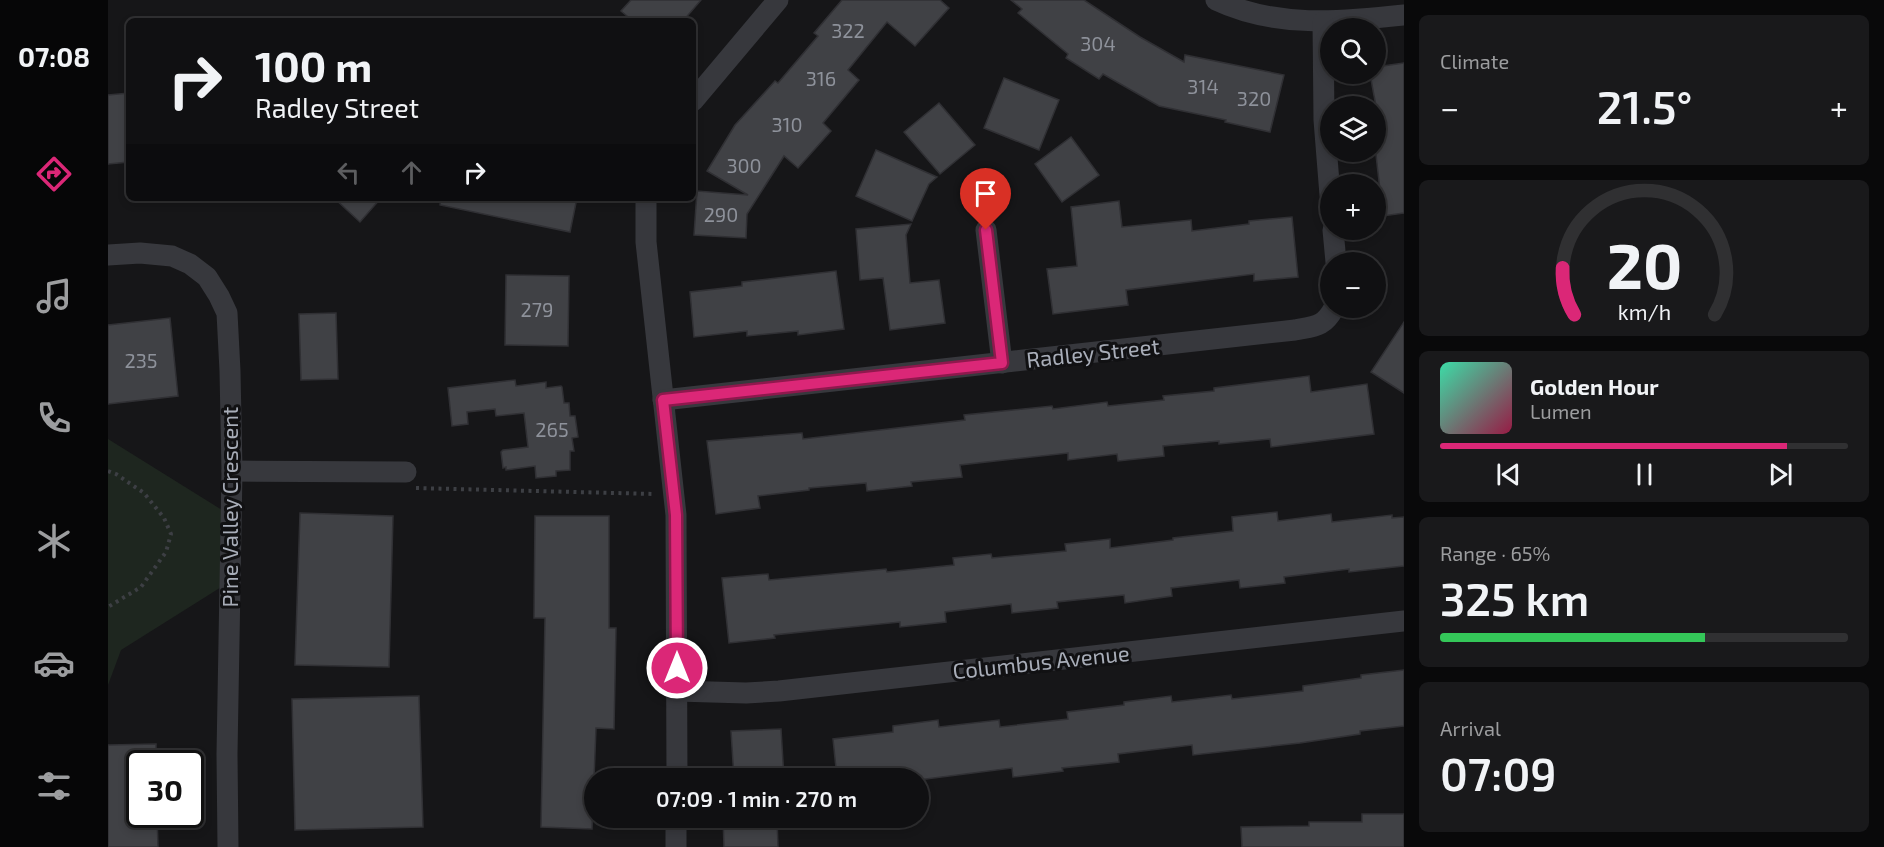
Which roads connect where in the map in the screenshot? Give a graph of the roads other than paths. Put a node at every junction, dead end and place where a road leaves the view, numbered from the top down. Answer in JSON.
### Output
{"nodes":[{"id":1,"x":778,"y":0,"type":"edge"},
{"id":2,"x":1216,"y":0,"type":"edge"},
{"id":3,"x":1404,"y":15,"type":"edge"},
{"id":4,"x":1369,"y":18,"type":"edge"},
{"id":5,"x":1320,"y":22,"type":"edge"},
{"id":6,"x":1324,"y":84,"type":"edge"},
{"id":7,"x":696,"y":96,"type":"edge"},
{"id":8,"x":1328,"y":174,"type":"edge"},
{"id":9,"x":646,"y":201,"type":"edge"},
{"id":10,"x":986,"y":230,"type":"dead end"},
{"id":11,"x":108,"y":255,"type":"edge"},
{"id":12,"x":1328,"y":318,"type":"edge"},
{"id":13,"x":1002,"y":363,"type":"junction"},
{"id":14,"x":663,"y":400,"type":"junction"},
{"id":15,"x":232,"y":471,"type":"junction"},
{"id":16,"x":406,"y":480,"type":"road end"},
{"id":17,"x":1404,"y":621,"type":"edge"},
{"id":18,"x":677,"y":691,"type":"junction"},
{"id":19,"x":677,"y":768,"type":"edge"},
{"id":20,"x":676,"y":828,"type":"edge"},
{"id":21,"x":228,"y":847,"type":"edge"},
{"id":22,"x":676,"y":847,"type":"edge"}],
"edges":[{"from":1,"to":7,"type":"street"},
{"from":2,"to":5,"type":"street"},
{"from":3,"to":4,"type":"street"},
{"from":6,"to":8,"type":"street"},
{"from":9,"to":14,"type":"street"},
{"from":10,"to":13,"type":"street"},
{"from":11,"to":15,"type":"street","name":"Pine Valley Crescent"},
{"from":12,"to":13,"type":"street","name":"Radley Street"},
{"from":13,"to":14,"type":"street","name":"Radley Street"},
{"from":14,"to":18,"type":"street"},
{"from":15,"to":16,"type":"street"},
{"from":15,"to":21,"type":"street","name":"Pine Valley Crescent"},
{"from":17,"to":18,"type":"street","name":"Columbus Avenue"},
{"from":18,"to":19,"type":"street"},
{"from":20,"to":22,"type":"street"}]}
